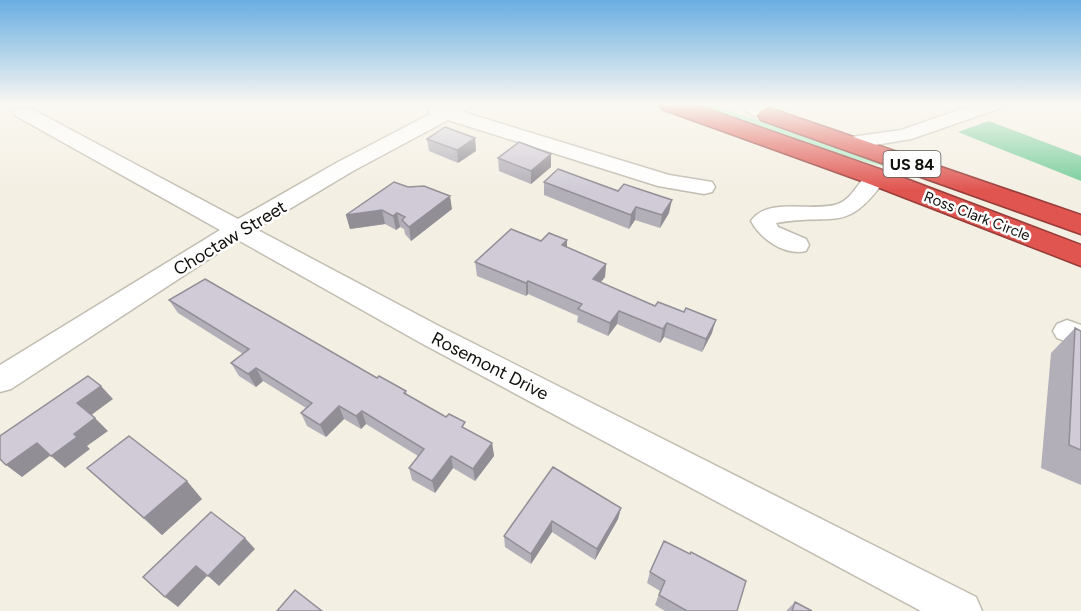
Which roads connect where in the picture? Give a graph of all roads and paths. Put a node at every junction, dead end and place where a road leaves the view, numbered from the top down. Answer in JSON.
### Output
{"nodes":[{"id":1,"x":63,"y":133,"type":"edge"},
{"id":2,"x":411,"y":133,"type":"edge"},
{"id":3,"x":525,"y":133,"type":"edge"},
{"id":4,"x":749,"y":133,"type":"edge"},
{"id":5,"x":822,"y":133,"type":"edge"},
{"id":6,"x":912,"y":133,"type":"edge"},
{"id":7,"x":904,"y":135,"type":"junction"},
{"id":8,"x":851,"y":143,"type":"junction"},
{"id":9,"x":920,"y":166,"type":"junction"},
{"id":10,"x":876,"y":177,"type":"junction"},
{"id":11,"x":704,"y":187,"type":"dead end"},
{"id":12,"x":1081,"y":225,"type":"edge"},
{"id":13,"x":239,"y":231,"type":"junction"},
{"id":14,"x":797,"y":245,"type":"dead end"},
{"id":15,"x":1081,"y":256,"type":"edge"},
{"id":16,"x":0,"y":380,"type":"edge"},
{"id":17,"x":962,"y":611,"type":"edge"}],
"edges":[{"from":1,"to":13,"type":"street","name":"Rosemont Drive"},
{"from":2,"to":13,"type":"street","name":"Choctaw Street"},
{"from":3,"to":11,"type":"street"},
{"from":4,"to":10,"type":"highway","name":"Ross Clark Circle","number":"US 84"},
{"from":5,"to":8,"type":"highway","name":"Ross Clark Circle","number":"US 84"},
{"from":6,"to":7,"type":"street"},
{"from":7,"to":8,"type":"street"},
{"from":7,"to":9,"type":"street"},
{"from":8,"to":9,"type":"highway","name":"Ross Clark Circle","number":"US 84"},
{"from":9,"to":12,"type":"highway","name":"Ross Clark Circle","number":"US 84"},
{"from":10,"to":14,"type":"street"},
{"from":10,"to":15,"type":"highway","name":"Ross Clark Circle","number":"US 84"},
{"from":13,"to":16,"type":"street","name":"Choctaw Street"},
{"from":13,"to":17,"type":"street","name":"Rosemont Drive"}]}
